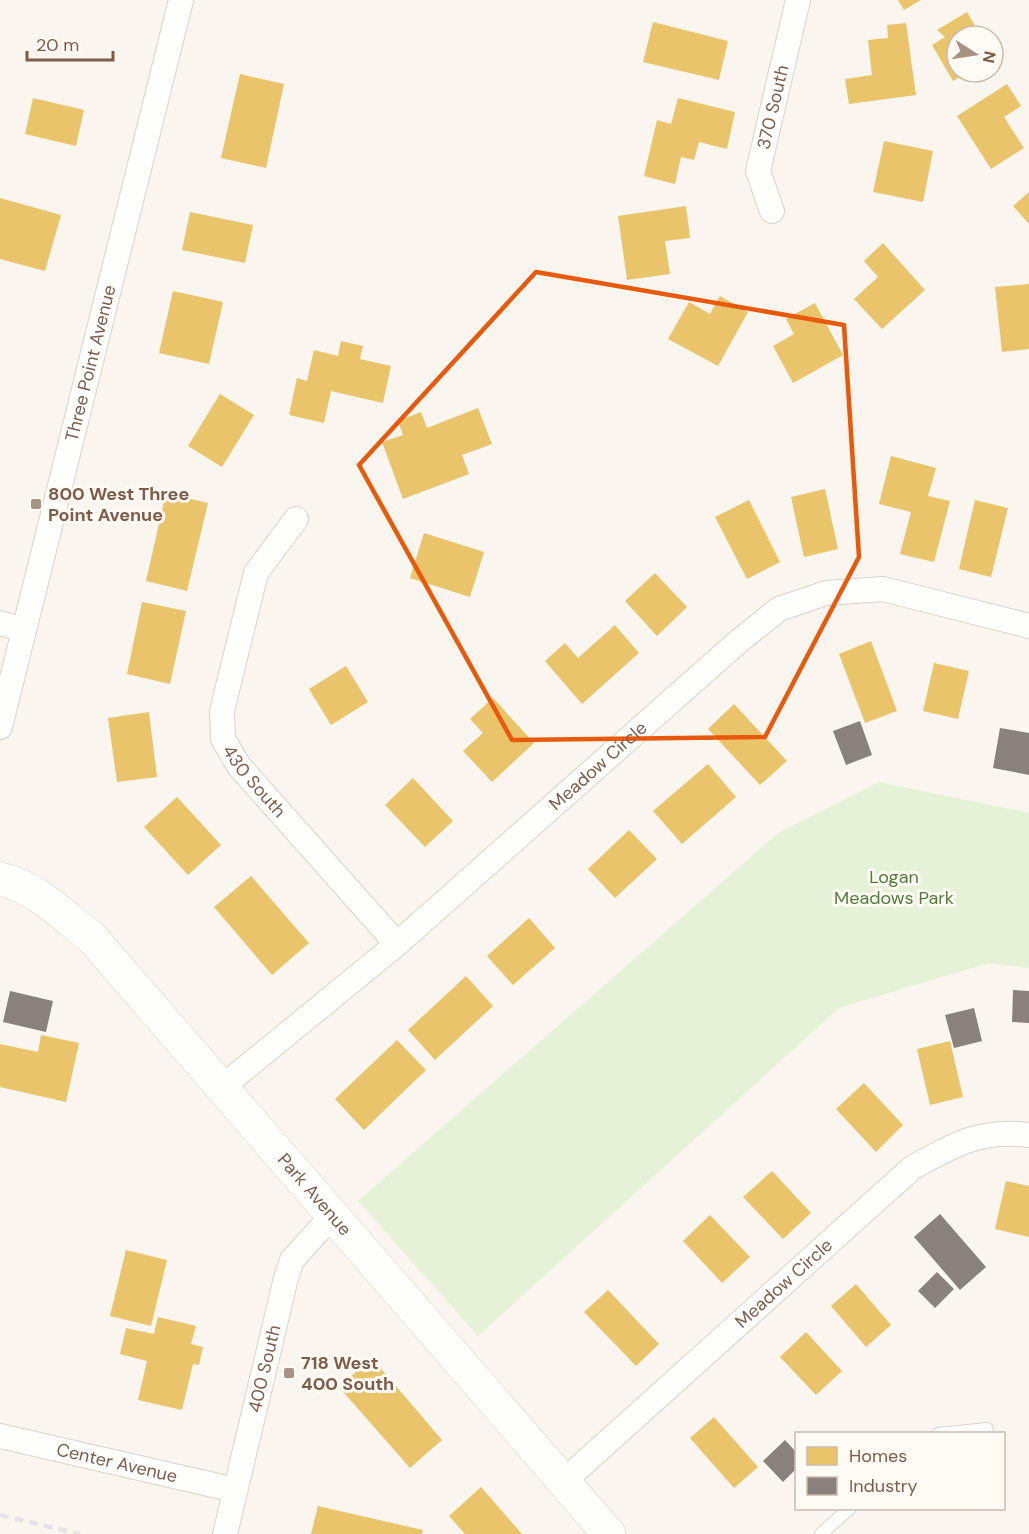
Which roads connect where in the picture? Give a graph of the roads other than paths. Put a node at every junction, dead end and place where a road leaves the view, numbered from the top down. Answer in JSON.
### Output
{"nodes":[{"id":1,"x":182,"y":0,"type":"edge"},
{"id":2,"x":798,"y":0,"type":"edge"},
{"id":3,"x":772,"y":211,"type":"dead end"},
{"id":4,"x":296,"y":519,"type":"dead end"},
{"id":5,"x":0,"y":623,"type":"edge"},
{"id":6,"x":1029,"y":626,"type":"edge"},
{"id":7,"x":24,"y":630,"type":"junction"},
{"id":8,"x":0,"y":727,"type":"edge"},
{"id":9,"x":0,"y":879,"type":"edge"},
{"id":10,"x":397,"y":944,"type":"junction"},
{"id":11,"x":221,"y":1088,"type":"junction"},
{"id":12,"x":1029,"y":1135,"type":"edge"},
{"id":13,"x":331,"y":1217,"type":"junction"},
{"id":14,"x":987,"y":1429,"type":"dead end"},
{"id":15,"x":958,"y":1432,"type":"edge"},
{"id":16,"x":0,"y":1436,"type":"edge"},
{"id":17,"x":563,"y":1482,"type":"junction"},
{"id":18,"x":235,"y":1490,"type":"junction"},
{"id":19,"x":849,"y":1510,"type":"edge"},
{"id":20,"x":225,"y":1534,"type":"edge"},
{"id":21,"x":609,"y":1534,"type":"edge"},
{"id":22,"x":821,"y":1534,"type":"edge"}],
"edges":[{"from":1,"to":7,"type":"street","name":"Three Point Avenue"},
{"from":2,"to":3,"type":"street","name":"370 South"},
{"from":4,"to":10,"type":"street","name":"430 South"},
{"from":5,"to":7,"type":"street"},
{"from":6,"to":10,"type":"street","name":"Meadow Circle"},
{"from":7,"to":8,"type":"street","name":"Three Point Avenue"},
{"from":9,"to":11,"type":"street","name":"Park Avenue"},
{"from":10,"to":11,"type":"street","name":"Meadow Circle"},
{"from":11,"to":13,"type":"street","name":"Park Avenue"},
{"from":12,"to":17,"type":"street","name":"Meadow Circle"},
{"from":13,"to":17,"type":"street","name":"Park Avenue"},
{"from":13,"to":18,"type":"street","name":"400 South"},
{"from":14,"to":15,"type":"lane"},
{"from":16,"to":18,"type":"street","name":"Center Avenue"},
{"from":17,"to":21,"type":"street","name":"Park Avenue"},
{"from":18,"to":20,"type":"street","name":"400 South"},
{"from":19,"to":22,"type":"lane"}]}
